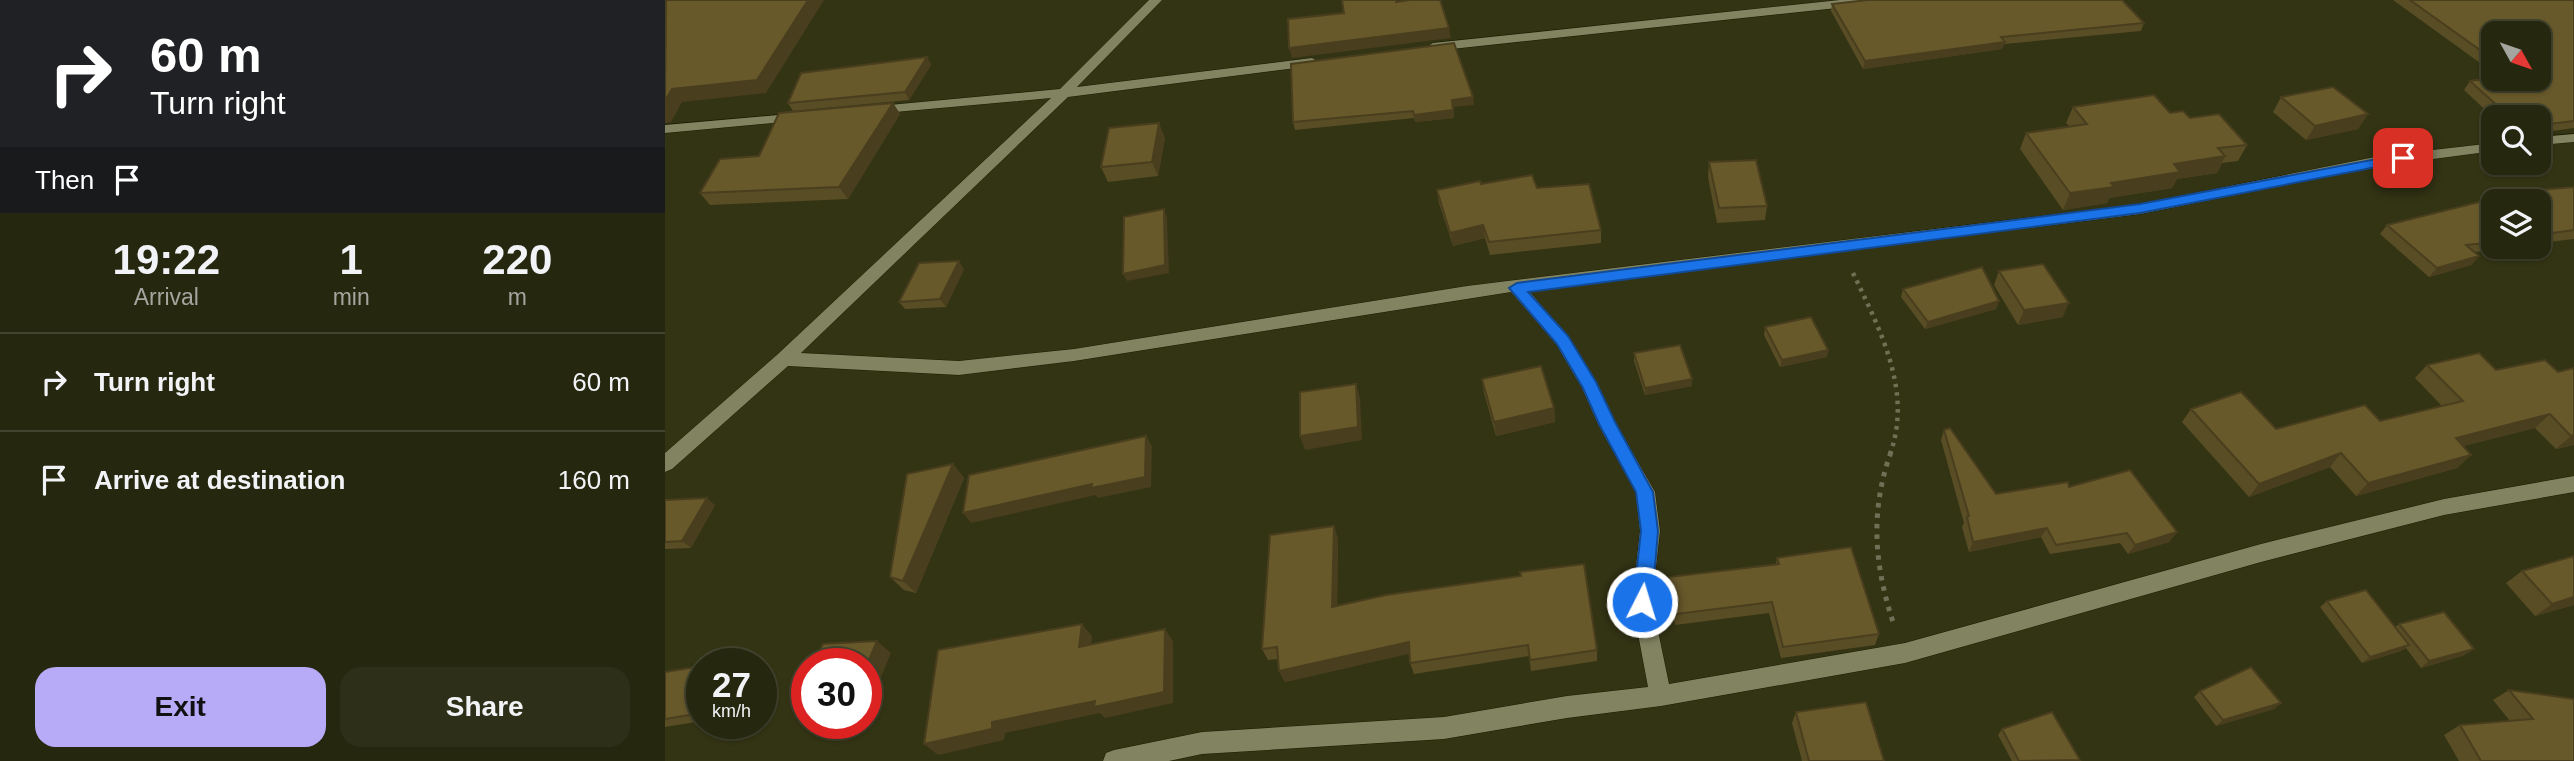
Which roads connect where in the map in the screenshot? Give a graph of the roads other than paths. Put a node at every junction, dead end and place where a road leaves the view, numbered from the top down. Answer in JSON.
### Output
{"nodes":[{"id":1,"x":1156,"y":0,"type":"edge"},
{"id":2,"x":1875,"y":0,"type":"edge"},
{"id":3,"x":1421,"y":49,"type":"edge"},
{"id":4,"x":1325,"y":61,"type":"edge"},
{"id":5,"x":1064,"y":93,"type":"junction"},
{"id":6,"x":858,"y":111,"type":"edge"},
{"id":7,"x":816,"y":115,"type":"edge"},
{"id":8,"x":665,"y":128,"type":"edge"},
{"id":9,"x":2574,"y":138,"type":"edge"},
{"id":10,"x":2551,"y":140,"type":"edge"},
{"id":11,"x":2481,"y":148,"type":"edge"},
{"id":12,"x":1517,"y":288,"type":"junction"},
{"id":13,"x":784,"y":359,"type":"junction"},
{"id":14,"x":669,"y":458,"type":"edge"},
{"id":15,"x":2574,"y":485,"type":"edge"},
{"id":16,"x":1661,"y":696,"type":"junction"},
{"id":17,"x":1114,"y":761,"type":"edge"}],
"edges":[{"from":1,"to":5,"type":"street"},
{"from":2,"to":3,"type":"street"},
{"from":4,"to":5,"type":"street"},
{"from":5,"to":6,"type":"street"},
{"from":5,"to":13,"type":"street"},
{"from":7,"to":8,"type":"street"},
{"from":9,"to":10,"type":"street"},
{"from":11,"to":12,"type":"street"},
{"from":12,"to":13,"type":"street"},
{"from":12,"to":16,"type":"street"},
{"from":13,"to":14,"type":"street"},
{"from":15,"to":16,"type":"street"},
{"from":16,"to":17,"type":"street"}]}
